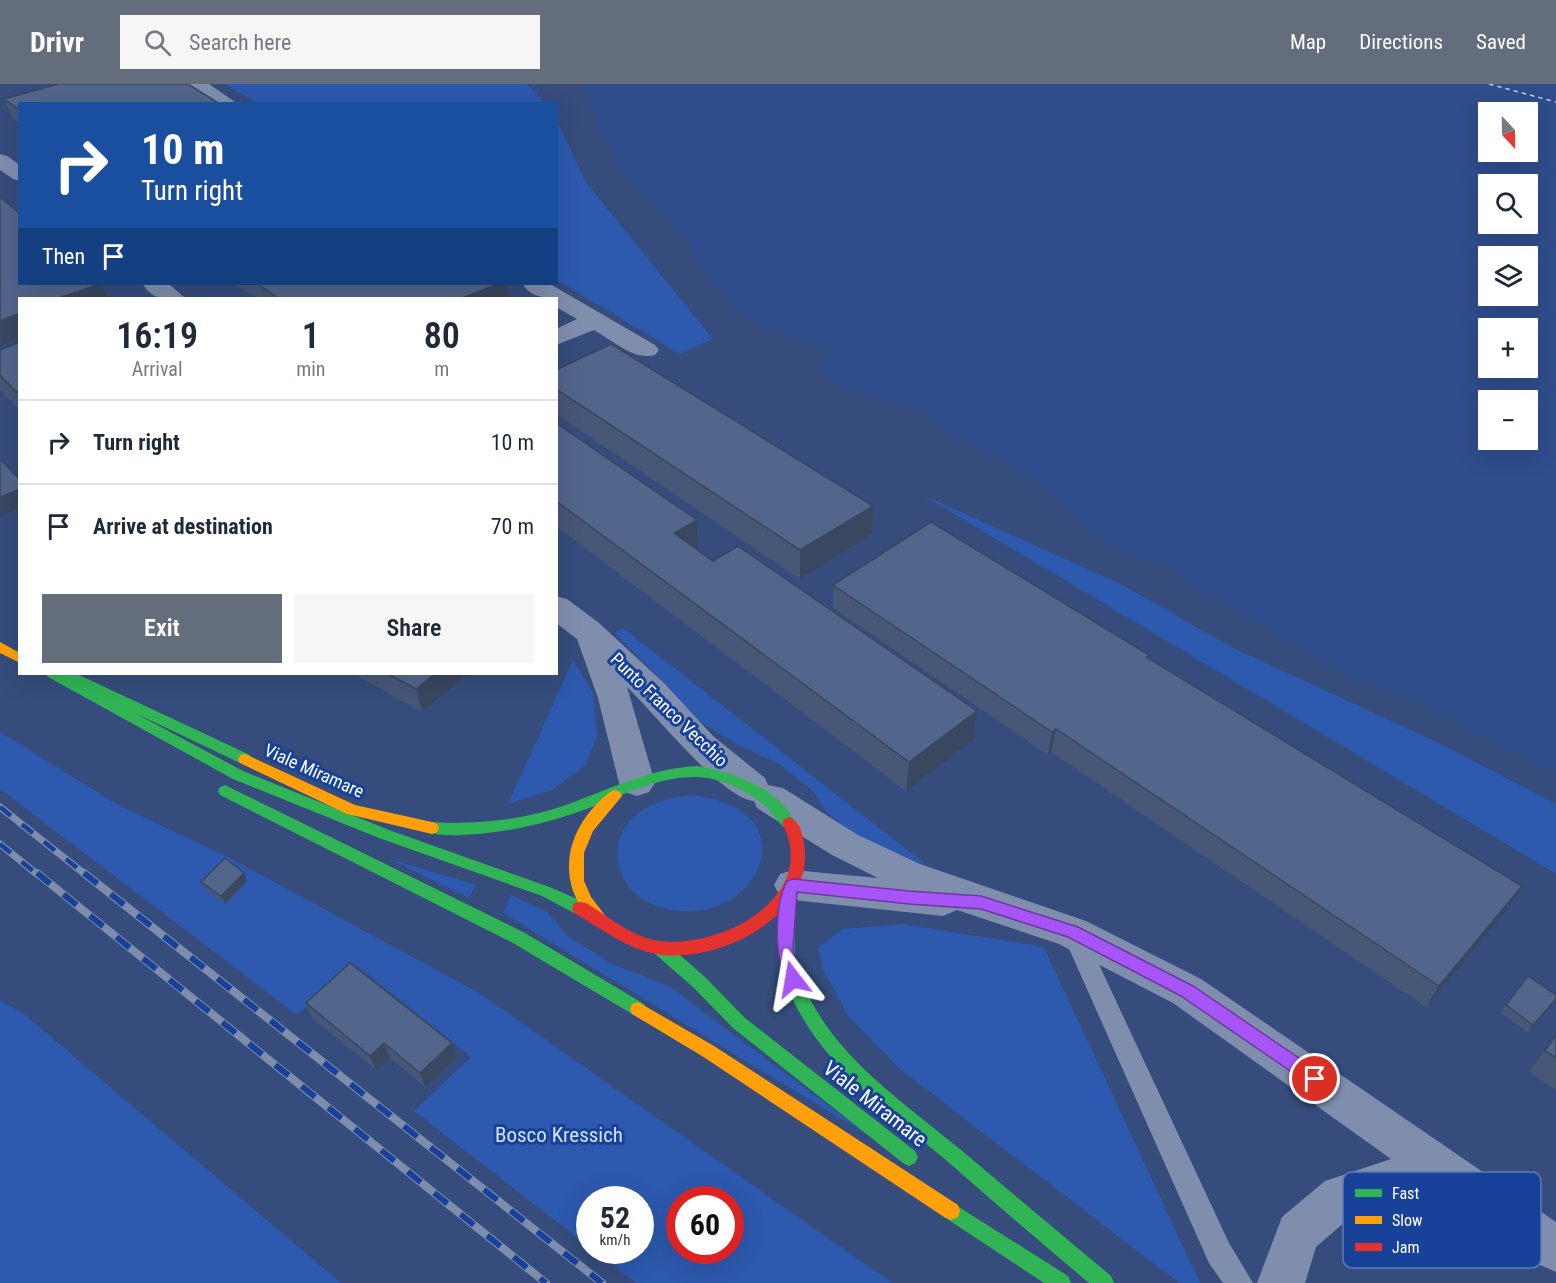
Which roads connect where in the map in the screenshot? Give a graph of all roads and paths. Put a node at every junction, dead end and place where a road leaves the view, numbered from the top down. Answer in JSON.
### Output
{"nodes":[{"id":1,"x":196,"y":84,"type":"edge"},
{"id":2,"x":226,"y":102,"type":"edge"},
{"id":3,"x":0,"y":160,"type":"edge"},
{"id":4,"x":18,"y":174,"type":"edge"},
{"id":5,"x":155,"y":285,"type":"edge"},
{"id":6,"x":536,"y":285,"type":"edge"},
{"id":7,"x":172,"y":297,"type":"edge"},
{"id":8,"x":556,"y":297,"type":"edge"},
{"id":9,"x":558,"y":298,"type":"edge"},
{"id":10,"x":596,"y":320,"type":"junction"},
{"id":11,"x":558,"y":337,"type":"edge"},
{"id":12,"x":646,"y":350,"type":"dead end"},
{"id":13,"x":558,"y":608,"type":"edge"},
{"id":14,"x":588,"y":631,"type":"junction"},
{"id":15,"x":0,"y":645,"type":"edge"},
{"id":16,"x":18,"y":654,"type":"edge"},
{"id":17,"x":44,"y":675,"type":"edge"},
{"id":18,"x":55,"y":675,"type":"edge"},
{"id":19,"x":68,"y":675,"type":"edge"},
{"id":20,"x":164,"y":751,"type":"dead end"},
{"id":21,"x":209,"y":782,"type":"dead end"},
{"id":22,"x":634,"y":784,"type":"junction"},
{"id":23,"x":761,"y":793,"type":"junction"},
{"id":24,"x":791,"y":889,"type":"junction"},
{"id":25,"x":981,"y":902,"type":"junction"},
{"id":26,"x":599,"y":918,"type":"junction"},
{"id":27,"x":1072,"y":932,"type":"junction"},
{"id":28,"x":660,"y":948,"type":"junction"},
{"id":29,"x":922,"y":1167,"type":"dead end"},
{"id":30,"x":1445,"y":1172,"type":"edge"},
{"id":31,"x":1343,"y":1195,"type":"edge"},
{"id":32,"x":998,"y":1225,"type":"dead end"},
{"id":33,"x":1541,"y":1239,"type":"edge"},
{"id":34,"x":1556,"y":1249,"type":"edge"},
{"id":35,"x":1061,"y":1283,"type":"edge"},
{"id":36,"x":1074,"y":1283,"type":"edge"},
{"id":37,"x":1104,"y":1283,"type":"edge"},
{"id":38,"x":1239,"y":1283,"type":"edge"},
{"id":39,"x":1281,"y":1283,"type":"edge"}],
"edges":[{"from":1,"to":2,"type":"street"},
{"from":3,"to":4,"type":"street"},
{"from":5,"to":7,"type":"street"},
{"from":6,"to":8,"type":"street"},
{"from":9,"to":10,"type":"street"},
{"from":10,"to":11,"type":"street"},
{"from":10,"to":12,"type":"street"},
{"from":13,"to":14,"type":"street","name":"Punto Franco Vecchio"},
{"from":14,"to":22,"type":"street","name":"Punto Franco Vecchio"},
{"from":14,"to":23,"type":"street","name":"Punto Franco Vecchio"},
{"from":15,"to":16,"type":"main road"},
{"from":17,"to":20,"type":"main road"},
{"from":18,"to":26,"type":"main road","name":"Viale Miramare"},
{"from":19,"to":22,"type":"main road","name":"Viale Miramare"},
{"from":21,"to":35,"type":"main road"},
{"from":22,"to":23,"type":"main road","name":"Viale Miramare"},
{"from":22,"to":26,"type":"main road","name":"Viale Miramare"},
{"from":23,"to":24,"type":"main road","name":"Viale Miramare"},
{"from":23,"to":25,"type":"street","name":"Punto Franco Vecchio"},
{"from":24,"to":25,"type":"street"},
{"from":24,"to":28,"type":"main road","name":"Viale Miramare"},
{"from":24,"to":37,"type":"main road","name":"Viale Miramare"},
{"from":25,"to":27,"type":"street"},
{"from":26,"to":28,"type":"main road","name":"Viale Miramare"},
{"from":27,"to":30,"type":"street"},
{"from":27,"to":38,"type":"lane"},
{"from":28,"to":29,"type":"main road","name":"Viale Miramare"},
{"from":31,"to":39,"type":"street"},
{"from":32,"to":36,"type":"main road"},
{"from":33,"to":34,"type":"street"}]}
